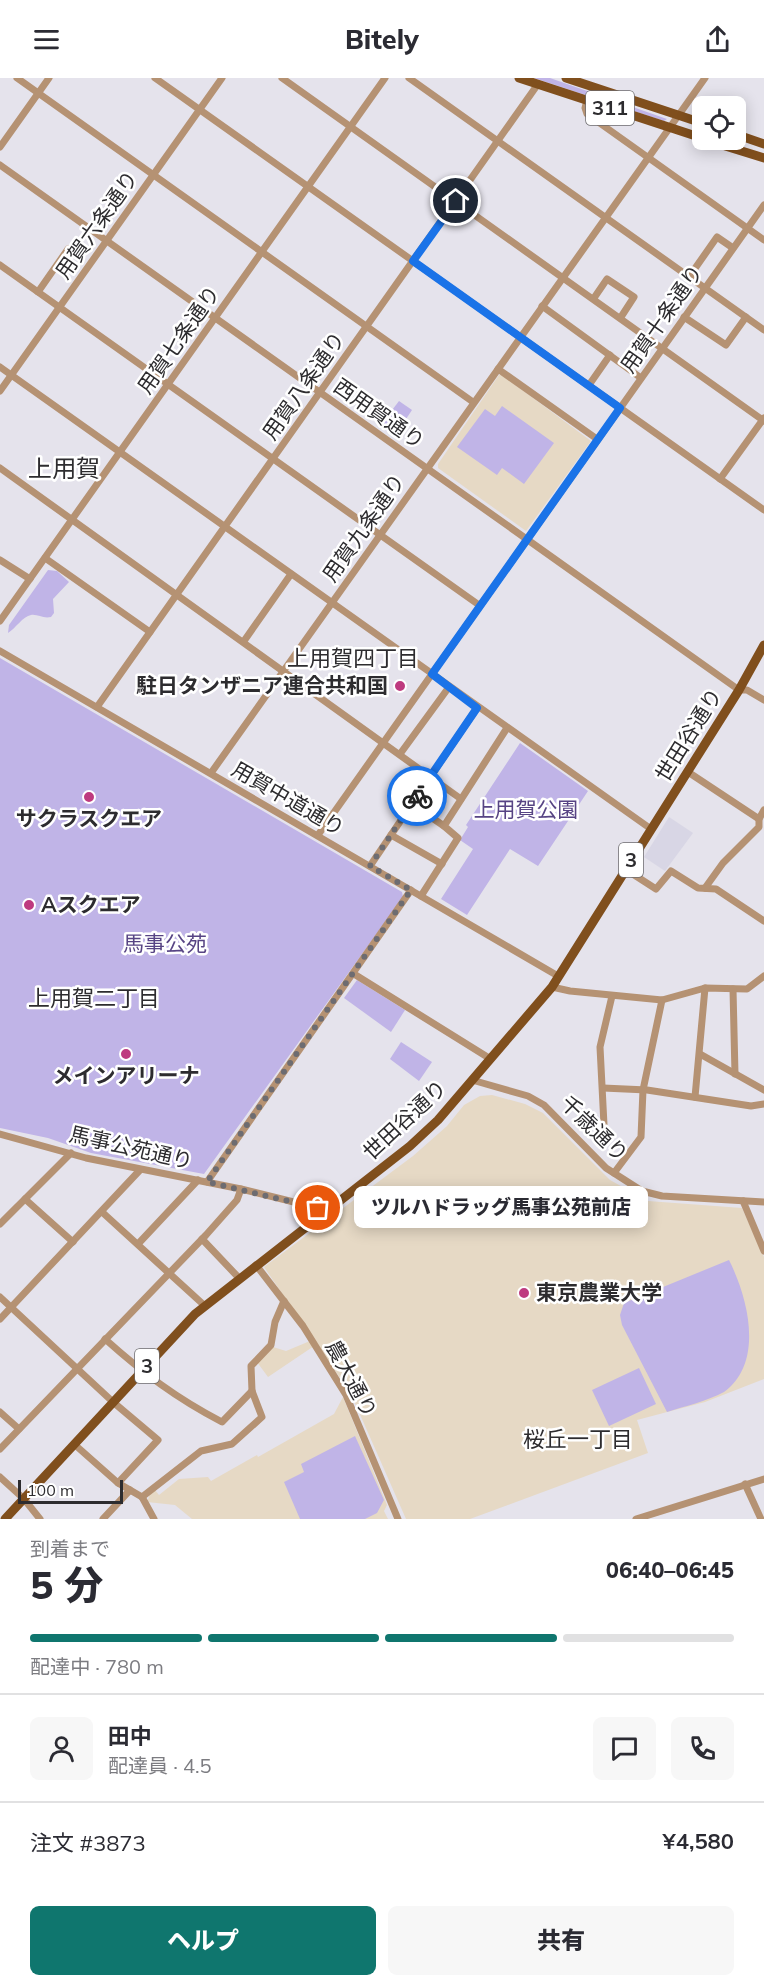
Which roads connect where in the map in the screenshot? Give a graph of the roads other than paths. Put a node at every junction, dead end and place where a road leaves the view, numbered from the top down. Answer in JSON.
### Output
{"nodes":[{"id":1,"x":17,"y":78,"type":"edge"},
{"id":2,"x":49,"y":78,"type":"edge"},
{"id":3,"x":155,"y":78,"type":"edge"},
{"id":4,"x":222,"y":78,"type":"edge"},
{"id":5,"x":282,"y":78,"type":"edge"},
{"id":6,"x":385,"y":78,"type":"edge"},
{"id":7,"x":409,"y":78,"type":"edge"},
{"id":8,"x":519,"y":78,"type":"edge"},
{"id":9,"x":566,"y":78,"type":"edge"},
{"id":10,"x":705,"y":78,"type":"edge"},
{"id":11,"x":538,"y":84,"type":"junction"},
{"id":12,"x":38,"y":94,"type":"junction"},
{"id":13,"x":587,"y":100,"type":"junction"},
{"id":14,"x":200,"y":110,"type":"junction"},
{"id":15,"x":679,"y":115,"type":"junction"},
{"id":16,"x":692,"y":120,"type":"edge"},
{"id":17,"x":351,"y":126,"type":"junction"},
{"id":18,"x":669,"y":128,"type":"junction"},
{"id":19,"x":692,"y":135,"type":"edge"},
{"id":20,"x":746,"y":137,"type":"edge"},
{"id":21,"x":498,"y":141,"type":"junction"},
{"id":22,"x":762,"y":142,"type":"edge"},
{"id":23,"x":0,"y":147,"type":"edge"},
{"id":24,"x":738,"y":150,"type":"edge"},
{"id":25,"x":648,"y":157,"type":"junction"},
{"id":26,"x":764,"y":159,"type":"edge"},
{"id":27,"x":0,"y":165,"type":"edge"},
{"id":28,"x":152,"y":174,"type":"junction"},
{"id":29,"x":309,"y":186,"type":"junction"},
{"id":30,"x":456,"y":201,"type":"junction"},
{"id":31,"x":764,"y":205,"type":"edge"},
{"id":32,"x":605,"y":216,"type":"junction"},
{"id":33,"x":747,"y":228,"type":"junction"},
{"id":34,"x":106,"y":240,"type":"junction"},
{"id":35,"x":764,"y":240,"type":"edge"},
{"id":36,"x":733,"y":248,"type":"junction"},
{"id":37,"x":68,"y":249,"type":"dead end"},
{"id":38,"x":262,"y":252,"type":"junction"},
{"id":39,"x":413,"y":261,"type":"junction"},
{"id":40,"x":0,"y":265,"type":"edge"},
{"id":41,"x":563,"y":277,"type":"junction"},
{"id":42,"x":689,"y":277,"type":"junction"},
{"id":43,"x":705,"y":288,"type":"junction"},
{"id":44,"x":38,"y":292,"type":"junction"},
{"id":45,"x":594,"y":298,"type":"junction"},
{"id":46,"x":542,"y":306,"type":"junction"},
{"id":47,"x":59,"y":307,"type":"junction"},
{"id":48,"x":621,"y":317,"type":"junction"},
{"id":49,"x":684,"y":317,"type":"junction"},
{"id":50,"x":746,"y":317,"type":"junction"},
{"id":51,"x":215,"y":318,"type":"junction"},
{"id":52,"x":365,"y":326,"type":"junction"},
{"id":53,"x":764,"y":330,"type":"edge"},
{"id":54,"x":520,"y":337,"type":"junction"},
{"id":55,"x":663,"y":347,"type":"junction"},
{"id":56,"x":610,"y":356,"type":"junction"},
{"id":57,"x":0,"y":367,"type":"edge"},
{"id":58,"x":498,"y":369,"type":"junction"},
{"id":59,"x":11,"y":375,"type":"junction"},
{"id":60,"x":641,"y":378,"type":"junction"},
{"id":61,"x":168,"y":385,"type":"junction"},
{"id":62,"x":589,"y":386,"type":"junction"},
{"id":63,"x":0,"y":391,"type":"edge"},
{"id":64,"x":318,"y":392,"type":"junction"},
{"id":65,"x":473,"y":402,"type":"junction"},
{"id":66,"x":620,"y":408,"type":"junction"},
{"id":67,"x":764,"y":420,"type":"edge"},
{"id":68,"x":597,"y":439,"type":"junction"},
{"id":69,"x":120,"y":452,"type":"junction"},
{"id":70,"x":273,"y":459,"type":"junction"},
{"id":71,"x":0,"y":468,"type":"edge"},
{"id":72,"x":427,"y":468,"type":"junction"},
{"id":73,"x":720,"y":479,"type":"junction"},
{"id":74,"x":764,"y":510,"type":"edge"},
{"id":75,"x":72,"y":520,"type":"junction"},
{"id":76,"x":225,"y":526,"type":"junction"},
{"id":77,"x":379,"y":534,"type":"junction"},
{"id":78,"x":527,"y":539,"type":"junction"},
{"id":79,"x":45,"y":558,"type":"junction"},
{"id":80,"x":0,"y":560,"type":"edge"},
{"id":81,"x":291,"y":574,"type":"junction"},
{"id":82,"x":30,"y":579,"type":"junction"},
{"id":83,"x":178,"y":595,"type":"junction"},
{"id":84,"x":332,"y":603,"type":"junction"},
{"id":85,"x":479,"y":605,"type":"junction"},
{"id":86,"x":0,"y":621,"type":"edge"},
{"id":87,"x":150,"y":633,"type":"junction"},
{"id":88,"x":244,"y":641,"type":"junction"},
{"id":89,"x":764,"y":645,"type":"edge"},
{"id":90,"x":0,"y":651,"type":"edge"},
{"id":91,"x":284,"y":670,"type":"junction"},
{"id":92,"x":432,"y":674,"type":"junction"},
{"id":93,"x":448,"y":687,"type":"junction"},
{"id":94,"x":739,"y":690,"type":"junction"},
{"id":95,"x":764,"y":700,"type":"edge"},
{"id":96,"x":97,"y":707,"type":"junction"},
{"id":97,"x":477,"y":708,"type":"junction"},
{"id":98,"x":507,"y":728,"type":"junction"},
{"id":99,"x":383,"y":741,"type":"junction"},
{"id":100,"x":400,"y":754,"type":"junction"},
{"id":101,"x":688,"y":772,"type":"junction"},
{"id":102,"x":211,"y":773,"type":"junction"},
{"id":103,"x":430,"y":776,"type":"junction"},
{"id":104,"x":461,"y":799,"type":"junction"},
{"id":105,"x":412,"y":804,"type":"junction"},
{"id":106,"x":764,"y":810,"type":"edge"},
{"id":107,"x":759,"y":819,"type":"junction"},
{"id":108,"x":444,"y":826,"type":"junction"},
{"id":109,"x":651,"y":829,"type":"junction"},
{"id":110,"x":391,"y":834,"type":"junction"},
{"id":111,"x":318,"y":835,"type":"junction"},
{"id":112,"x":442,"y":864,"type":"junction"},
{"id":113,"x":370,"y":866,"type":"junction"},
{"id":114,"x":626,"y":869,"type":"junction"},
{"id":115,"x":705,"y":888,"type":"junction"},
{"id":116,"x":411,"y":890,"type":"junction"},
{"id":117,"x":421,"y":896,"type":"junction"},
{"id":118,"x":764,"y":921,"type":"edge"},
{"id":119,"x":354,"y":974,"type":"junction"},
{"id":120,"x":558,"y":976,"type":"junction"},
{"id":121,"x":764,"y":976,"type":"edge"},
{"id":122,"x":552,"y":987,"type":"junction"},
{"id":123,"x":705,"y":988,"type":"junction"},
{"id":124,"x":733,"y":989,"type":"junction"},
{"id":125,"x":612,"y":996,"type":"junction"},
{"id":126,"x":662,"y":1000,"type":"junction"},
{"id":127,"x":700,"y":1054,"type":"junction"},
{"id":128,"x":489,"y":1058,"type":"junction"},
{"id":129,"x":735,"y":1074,"type":"junction"},
{"id":130,"x":472,"y":1080,"type":"junction"},
{"id":131,"x":603,"y":1088,"type":"junction"},
{"id":132,"x":643,"y":1090,"type":"junction"},
{"id":133,"x":764,"y":1090,"type":"edge"},
{"id":134,"x":695,"y":1097,"type":"junction"},
{"id":135,"x":764,"y":1104,"type":"edge"},
{"id":136,"x":604,"y":1125,"type":"dead end"},
{"id":137,"x":0,"y":1134,"type":"edge"},
{"id":138,"x":71,"y":1153,"type":"junction"},
{"id":139,"x":141,"y":1170,"type":"junction"},
{"id":140,"x":614,"y":1173,"type":"junction"},
{"id":141,"x":198,"y":1180,"type":"junction"},
{"id":142,"x":207,"y":1182,"type":"junction"},
{"id":143,"x":241,"y":1189,"type":"junction"},
{"id":144,"x":25,"y":1198,"type":"junction"},
{"id":145,"x":743,"y":1201,"type":"junction"},
{"id":146,"x":764,"y":1202,"type":"edge"},
{"id":147,"x":102,"y":1212,"type":"junction"},
{"id":148,"x":324,"y":1212,"type":"junction"},
{"id":149,"x":0,"y":1223,"type":"edge"},
{"id":150,"x":202,"y":1239,"type":"junction"},
{"id":151,"x":73,"y":1242,"type":"junction"},
{"id":152,"x":138,"y":1244,"type":"junction"},
{"id":153,"x":764,"y":1251,"type":"edge"},
{"id":154,"x":256,"y":1265,"type":"junction"},
{"id":155,"x":168,"y":1272,"type":"junction"},
{"id":156,"x":239,"y":1278,"type":"junction"},
{"id":157,"x":0,"y":1297,"type":"edge"},
{"id":158,"x":284,"y":1301,"type":"junction"},
{"id":159,"x":204,"y":1306,"type":"junction"},
{"id":160,"x":11,"y":1307,"type":"junction"},
{"id":161,"x":0,"y":1319,"type":"edge"},
{"id":162,"x":105,"y":1339,"type":"junction"},
{"id":163,"x":78,"y":1369,"type":"junction"},
{"id":164,"x":141,"y":1372,"type":"junction"},
{"id":165,"x":252,"y":1391,"type":"junction"},
{"id":166,"x":113,"y":1402,"type":"junction"},
{"id":167,"x":0,"y":1412,"type":"edge"},
{"id":168,"x":19,"y":1429,"type":"junction"},
{"id":169,"x":74,"y":1444,"type":"junction"},
{"id":170,"x":0,"y":1449,"type":"edge"},
{"id":171,"x":0,"y":1477,"type":"edge"},
{"id":172,"x":764,"y":1479,"type":"edge"},
{"id":173,"x":117,"y":1483,"type":"junction"},
{"id":174,"x":745,"y":1484,"type":"junction"},
{"id":175,"x":130,"y":1490,"type":"junction"},
{"id":176,"x":142,"y":1497,"type":"junction"},
{"id":177,"x":24,"y":1499,"type":"junction"},
{"id":178,"x":661,"y":1511,"type":"junction"},
{"id":179,"x":150,"y":1517,"type":"edge"},
{"id":180,"x":5,"y":1519,"type":"edge"},
{"id":181,"x":40,"y":1519,"type":"edge"},
{"id":182,"x":103,"y":1519,"type":"edge"},
{"id":183,"x":398,"y":1519,"type":"edge"},
{"id":184,"x":636,"y":1519,"type":"edge"},
{"id":185,"x":664,"y":1519,"type":"edge"},
{"id":186,"x":761,"y":1519,"type":"edge"}],
"edges":[{"from":1,"to":12,"type":"street"},
{"from":2,"to":12,"type":"street"},
{"from":3,"to":14,"type":"street"},
{"from":4,"to":14,"type":"street","name":"用賀六条通り"},
{"from":5,"to":17,"type":"street"},
{"from":6,"to":17,"type":"street","name":"用賀七条通り"},
{"from":7,"to":21,"type":"street"},
{"from":8,"to":11,"type":"main road","number":"311"},
{"from":9,"to":15,"type":"main road","number":"311"},
{"from":10,"to":15,"type":"street","name":"用賀九条通り"},
{"from":11,"to":13,"type":"main road","number":"311"},
{"from":11,"to":21,"type":"street","name":"用賀八条通り"},
{"from":12,"to":23,"type":"street"},
{"from":12,"to":28,"type":"street"},
{"from":13,"to":18,"type":"main road","number":"311"},
{"from":13,"to":25,"type":"street"},
{"from":14,"to":28,"type":"street","name":"用賀六条通り"},
{"from":14,"to":29,"type":"street"},
{"from":15,"to":16,"type":"main road","number":"311"},
{"from":15,"to":18,"type":"street","name":"用賀九条通り"},
{"from":17,"to":29,"type":"street","name":"用賀七条通り"},
{"from":17,"to":30,"type":"street"},
{"from":18,"to":19,"type":"main road","number":"311"},
{"from":18,"to":25,"type":"street","name":"用賀九条通り"},
{"from":20,"to":22,"type":"main road"},
{"from":21,"to":30,"type":"street","name":"用賀八条通り"},
{"from":21,"to":32,"type":"street"},
{"from":24,"to":26,"type":"main road","number":"311"},
{"from":25,"to":32,"type":"street","name":"用賀九条通り"},
{"from":25,"to":33,"type":"street"},
{"from":27,"to":34,"type":"street","name":"西用賀通り"},
{"from":28,"to":34,"type":"street","name":"用賀六条通り"},
{"from":28,"to":38,"type":"street"},
{"from":29,"to":38,"type":"street","name":"用賀七条通り"},
{"from":29,"to":39,"type":"street"},
{"from":30,"to":39,"type":"street","name":"用賀八条通り"},
{"from":30,"to":41,"type":"street"},
{"from":31,"to":33,"type":"street","name":"用賀十条通り"},
{"from":32,"to":41,"type":"street","name":"用賀九条通り"},
{"from":32,"to":42,"type":"street"},
{"from":33,"to":35,"type":"street"},
{"from":33,"to":36,"type":"street","name":"用賀十条通り"},
{"from":34,"to":47,"type":"street","name":"用賀六条通り"},
{"from":34,"to":51,"type":"street","name":"西用賀通り"},
{"from":36,"to":42,"type":"street"},
{"from":36,"to":43,"type":"street","name":"用賀十条通り"},
{"from":37,"to":44,"type":"street"},
{"from":38,"to":51,"type":"street","name":"用賀七条通り"},
{"from":38,"to":52,"type":"street"},
{"from":39,"to":52,"type":"street","name":"用賀八条通り"},
{"from":39,"to":54,"type":"street"},
{"from":40,"to":44,"type":"street"},
{"from":41,"to":45,"type":"street"},
{"from":41,"to":46,"type":"street","name":"用賀九条通り"},
{"from":42,"to":43,"type":"street"},
{"from":43,"to":49,"type":"street","name":"用賀十条通り"},
{"from":43,"to":50,"type":"street"},
{"from":44,"to":47,"type":"street"},
{"from":45,"to":48,"type":"street"},
{"from":45,"to":48,"type":"street"},
{"from":46,"to":54,"type":"street","name":"用賀九条通り"},
{"from":46,"to":56,"type":"street"},
{"from":47,"to":59,"type":"street","name":"用賀六条通り"},
{"from":47,"to":61,"type":"street"},
{"from":48,"to":55,"type":"street"},
{"from":49,"to":50,"type":"street"},
{"from":49,"to":55,"type":"street","name":"用賀十条通り"},
{"from":50,"to":53,"type":"street"},
{"from":51,"to":61,"type":"street","name":"用賀七条通り"},
{"from":51,"to":64,"type":"street","name":"西用賀通り"},
{"from":52,"to":64,"type":"street","name":"用賀八条通り"},
{"from":52,"to":65,"type":"street"},
{"from":54,"to":58,"type":"street","name":"用賀九条通り"},
{"from":54,"to":62,"type":"street"},
{"from":55,"to":60,"type":"street","name":"用賀十条通り"},
{"from":55,"to":67,"type":"street"},
{"from":56,"to":60,"type":"street"},
{"from":56,"to":62,"type":"street"},
{"from":57,"to":59,"type":"street"},
{"from":58,"to":65,"type":"street","name":"用賀九条通り"},
{"from":58,"to":68,"type":"street"},
{"from":59,"to":63,"type":"street","name":"用賀六条通り"},
{"from":59,"to":69,"type":"street"},
{"from":60,"to":66,"type":"street","name":"用賀十条通り"},
{"from":61,"to":69,"type":"street","name":"用賀七条通り"},
{"from":61,"to":70,"type":"street"},
{"from":62,"to":66,"type":"street"},
{"from":64,"to":70,"type":"street","name":"用賀八条通り"},
{"from":64,"to":72,"type":"street","name":"西用賀通り"},
{"from":65,"to":72,"type":"street","name":"用賀九条通り"},
{"from":66,"to":68,"type":"street","name":"用賀十条通り"},
{"from":66,"to":73,"type":"street"},
{"from":67,"to":73,"type":"street"},
{"from":68,"to":78,"type":"street","name":"用賀十条通り"},
{"from":69,"to":75,"type":"street","name":"用賀七条通り"},
{"from":69,"to":76,"type":"street"},
{"from":70,"to":76,"type":"street","name":"用賀八条通り"},
{"from":70,"to":77,"type":"street"},
{"from":71,"to":75,"type":"street"},
{"from":72,"to":77,"type":"street","name":"用賀九条通り"},
{"from":72,"to":78,"type":"street","name":"西用賀通り"},
{"from":73,"to":74,"type":"street"},
{"from":75,"to":79,"type":"street","name":"用賀七条通り"},
{"from":75,"to":83,"type":"street"},
{"from":76,"to":81,"type":"street"},
{"from":76,"to":83,"type":"street","name":"用賀八条通り"},
{"from":77,"to":84,"type":"street","name":"用賀九条通り"},
{"from":77,"to":85,"type":"street"},
{"from":78,"to":85,"type":"street","name":"用賀十条通り"},
{"from":78,"to":94,"type":"street","name":"西用賀通り"},
{"from":79,"to":82,"type":"street","name":"用賀七条通り"},
{"from":79,"to":87,"type":"street"},
{"from":80,"to":82,"type":"street"},
{"from":81,"to":84,"type":"street"},
{"from":81,"to":88,"type":"street"},
{"from":82,"to":86,"type":"street","name":"用賀七条通り"},
{"from":83,"to":87,"type":"street","name":"用賀八条通り"},
{"from":83,"to":88,"type":"street"},
{"from":84,"to":91,"type":"street","name":"用賀九条通り"},
{"from":84,"to":92,"type":"street"},
{"from":85,"to":92,"type":"street","name":"用賀十条通り"},
{"from":87,"to":96,"type":"street","name":"用賀八条通り"},
{"from":88,"to":91,"type":"street"},
{"from":89,"to":94,"type":"main road","name":"世田谷通り","number":"3"},
{"from":90,"to":96,"type":"street","name":"用賀中道通り"},
{"from":91,"to":99,"type":"street"},
{"from":91,"to":102,"type":"street","name":"用賀九条通り"},
{"from":92,"to":93,"type":"street"},
{"from":92,"to":99,"type":"street","name":"用賀十条通り"},
{"from":93,"to":97,"type":"street"},
{"from":93,"to":100,"type":"street"},
{"from":94,"to":95,"type":"street","name":"西用賀通り"},
{"from":94,"to":101,"type":"main road","name":"世田谷通り","number":"3"},
{"from":96,"to":102,"type":"street","name":"用賀中道通り"},
{"from":97,"to":98,"type":"street"},
{"from":97,"to":103,"type":"street"},
{"from":98,"to":104,"type":"street"},
{"from":98,"to":109,"type":"street"},
{"from":99,"to":100,"type":"street"},
{"from":99,"to":111,"type":"street","name":"用賀十条通り"},
{"from":100,"to":103,"type":"street"},
{"from":101,"to":107,"type":"street"},
{"from":101,"to":109,"type":"main road","name":"世田谷通り","number":"3"},
{"from":102,"to":111,"type":"street","name":"用賀中道通り"},
{"from":103,"to":104,"type":"street"},
{"from":103,"to":105,"type":"street"},
{"from":104,"to":108,"type":"street"},
{"from":105,"to":108,"type":"street"},
{"from":105,"to":110,"type":"street"},
{"from":106,"to":107,"type":"street"},
{"from":107,"to":115,"type":"street"},
{"from":108,"to":112,"type":"street"},
{"from":109,"to":114,"type":"main road","name":"世田谷通り","number":"3"},
{"from":110,"to":112,"type":"street"},
{"from":110,"to":113,"type":"street"},
{"from":111,"to":113,"type":"street","name":"用賀中道通り"},
{"from":112,"to":117,"type":"street"},
{"from":113,"to":116,"type":"street","name":"用賀中道通り"},
{"from":114,"to":115,"type":"street"},
{"from":114,"to":120,"type":"main road","name":"世田谷通り","number":"3"},
{"from":115,"to":118,"type":"street"},
{"from":116,"to":117,"type":"street","name":"用賀中道通り"},
{"from":116,"to":119,"type":"street"},
{"from":117,"to":120,"type":"street","name":"用賀中道通り"},
{"from":119,"to":128,"type":"street"},
{"from":119,"to":142,"type":"street"},
{"from":120,"to":122,"type":"main road","name":"世田谷通り","number":"3"},
{"from":121,"to":124,"type":"street"},
{"from":122,"to":125,"type":"street"},
{"from":122,"to":128,"type":"main road","name":"世田谷通り","number":"3"},
{"from":123,"to":124,"type":"street"},
{"from":123,"to":126,"type":"street"},
{"from":123,"to":127,"type":"street"},
{"from":124,"to":129,"type":"street"},
{"from":125,"to":126,"type":"street"},
{"from":125,"to":131,"type":"street"},
{"from":126,"to":132,"type":"street"},
{"from":127,"to":129,"type":"street"},
{"from":127,"to":134,"type":"street"},
{"from":128,"to":130,"type":"main road","name":"世田谷通り","number":"3"},
{"from":129,"to":133,"type":"street"},
{"from":130,"to":140,"type":"street","name":"千歳通り"},
{"from":130,"to":148,"type":"main road","name":"世田谷通り","number":"3"},
{"from":131,"to":132,"type":"street"},
{"from":131,"to":136,"type":"street"},
{"from":132,"to":134,"type":"street"},
{"from":132,"to":140,"type":"street"},
{"from":134,"to":135,"type":"street"},
{"from":137,"to":138,"type":"street","name":"馬事公苑通り"},
{"from":138,"to":139,"type":"street","name":"馬事公苑通り"},
{"from":138,"to":144,"type":"street"},
{"from":139,"to":141,"type":"street","name":"馬事公苑通り"},
{"from":139,"to":147,"type":"street"},
{"from":140,"to":145,"type":"street","name":"千歳通り"},
{"from":141,"to":142,"type":"street","name":"馬事公苑通り"},
{"from":141,"to":152,"type":"street"},
{"from":142,"to":143,"type":"street","name":"馬事公苑通り"},
{"from":143,"to":148,"type":"street","name":"馬事公苑通り"},
{"from":143,"to":150,"type":"street"},
{"from":144,"to":149,"type":"street"},
{"from":144,"to":151,"type":"street"},
{"from":145,"to":146,"type":"street","name":"千歳通り"},
{"from":145,"to":153,"type":"street"},
{"from":147,"to":151,"type":"street"},
{"from":147,"to":152,"type":"street"},
{"from":148,"to":154,"type":"main road","name":"世田谷通り","number":"3"},
{"from":150,"to":155,"type":"street"},
{"from":150,"to":156,"type":"street"},
{"from":151,"to":160,"type":"street"},
{"from":152,"to":155,"type":"street"},
{"from":154,"to":156,"type":"main road","name":"世田谷通り","number":"3"},
{"from":154,"to":158,"type":"street","name":"農大通り"},
{"from":155,"to":159,"type":"street"},
{"from":155,"to":162,"type":"street"},
{"from":156,"to":159,"type":"main road","name":"世田谷通り","number":"3"},
{"from":157,"to":160,"type":"street"},
{"from":158,"to":165,"type":"street"},
{"from":158,"to":183,"type":"street","name":"農大通り"},
{"from":159,"to":164,"type":"main road","name":"世田谷通り","number":"3"},
{"from":160,"to":161,"type":"street"},
{"from":160,"to":163,"type":"street"},
{"from":162,"to":163,"type":"street"},
{"from":162,"to":164,"type":"street"},
{"from":163,"to":166,"type":"street"},
{"from":163,"to":168,"type":"street"},
{"from":164,"to":165,"type":"street"},
{"from":164,"to":166,"type":"main road","name":"世田谷通り","number":"3"},
{"from":165,"to":176,"type":"street"},
{"from":166,"to":169,"type":"main road","name":"世田谷通り","number":"3"},
{"from":166,"to":173,"type":"street"},
{"from":167,"to":168,"type":"street"},
{"from":168,"to":170,"type":"street"},
{"from":169,"to":173,"type":"street"},
{"from":169,"to":177,"type":"main road","name":"世田谷通り","number":"3"},
{"from":171,"to":177,"type":"street"},
{"from":172,"to":174,"type":"street"},
{"from":173,"to":175,"type":"street"},
{"from":174,"to":178,"type":"street"},
{"from":174,"to":186,"type":"street"},
{"from":175,"to":176,"type":"street"},
{"from":175,"to":182,"type":"street"},
{"from":176,"to":179,"type":"street"},
{"from":177,"to":180,"type":"main road","name":"世田谷通り","number":"3"},
{"from":177,"to":181,"type":"street"},
{"from":178,"to":184,"type":"street"},
{"from":178,"to":185,"type":"street"}]}
